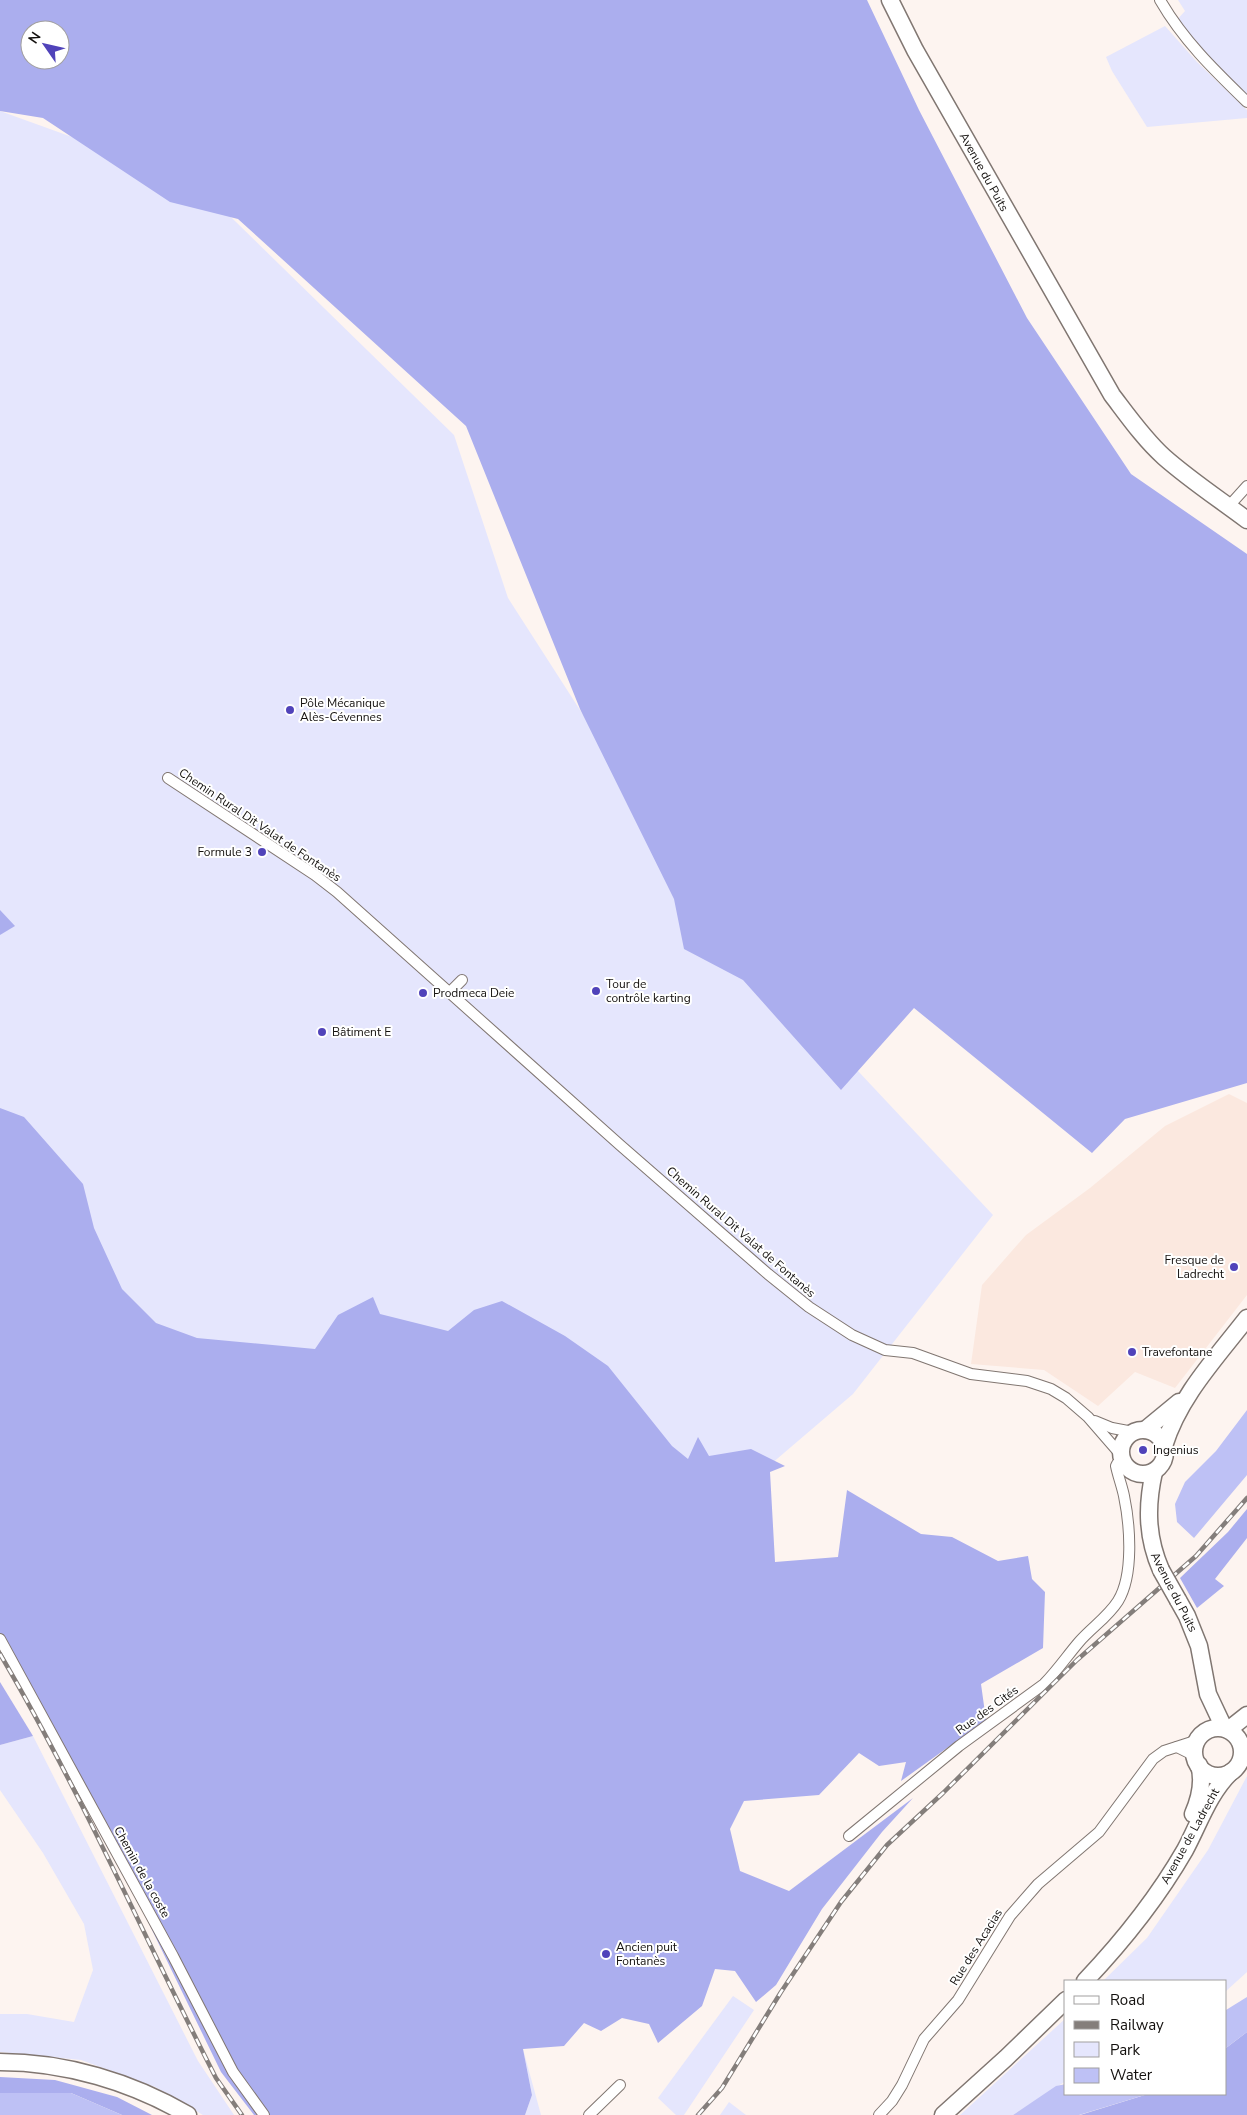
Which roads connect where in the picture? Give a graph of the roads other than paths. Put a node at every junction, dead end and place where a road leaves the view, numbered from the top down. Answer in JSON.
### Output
{"nodes":[{"id":1,"x":890,"y":0,"type":"edge"},
{"id":2,"x":1160,"y":0,"type":"edge"},
{"id":3,"x":1247,"y":102,"type":"edge"},
{"id":4,"x":1247,"y":486,"type":"edge"},
{"id":5,"x":1237,"y":504,"type":"edge"},
{"id":6,"x":1247,"y":520,"type":"edge"},
{"id":7,"x":168,"y":778,"type":"dead end"},
{"id":8,"x":462,"y":980,"type":"dead end"},
{"id":9,"x":450,"y":994,"type":"junction"},
{"id":10,"x":1247,"y":1318,"type":"edge"},
{"id":11,"x":1186,"y":1396,"type":"junction"},
{"id":12,"x":1088,"y":1417,"type":"junction"},
{"id":13,"x":1139,"y":1431,"type":"junction"},
{"id":14,"x":1164,"y":1446,"type":"junction"},
{"id":15,"x":1125,"y":1462,"type":"junction"},
{"id":16,"x":1154,"y":1472,"type":"junction"},
{"id":17,"x":1148,"y":1520,"type":"junction"},
{"id":18,"x":0,"y":1639,"type":"edge"},
{"id":19,"x":1208,"y":1694,"type":"junction"},
{"id":20,"x":1247,"y":1715,"type":"edge"},
{"id":21,"x":1226,"y":1729,"type":"junction"},
{"id":22,"x":1244,"y":1741,"type":"edge"},
{"id":23,"x":1177,"y":1747,"type":"junction"},
{"id":24,"x":1199,"y":1749,"type":"junction"},
{"id":25,"x":1231,"y":1772,"type":"junction"},
{"id":26,"x":850,"y":1836,"type":"dead end"},
{"id":27,"x":1132,"y":1926,"type":"junction"},
{"id":28,"x":1086,"y":1980,"type":"edge"},
{"id":29,"x":1064,"y":2002,"type":"edge"},
{"id":30,"x":0,"y":2062,"type":"edge"},
{"id":31,"x":620,"y":2085,"type":"dead end"},
{"id":32,"x":188,"y":2115,"type":"edge"},
{"id":33,"x":264,"y":2115,"type":"edge"},
{"id":34,"x":589,"y":2115,"type":"edge"},
{"id":35,"x":879,"y":2115,"type":"edge"},
{"id":36,"x":943,"y":2115,"type":"edge"}],
"edges":[{"from":1,"to":5,"type":"main road","name":"Avenue du Puits"},
{"from":2,"to":3,"type":"street"},
{"from":4,"to":5,"type":"street"},
{"from":5,"to":6,"type":"main road","name":"Avenue du Puits"},
{"from":7,"to":9,"type":"street","name":"Chemin Rural Dit Valat de Fontanès"},
{"from":8,"to":9,"type":"street"},
{"from":9,"to":12,"type":"street","name":"Chemin Rural Dit Valat de Fontanès"},
{"from":10,"to":11,"type":"main road"},
{"from":11,"to":13,"type":"main road"},
{"from":11,"to":14,"type":"main road"},
{"from":12,"to":13,"type":"street","name":"Chemin Rural Dit Valat de Fontanès"},
{"from":12,"to":15,"type":"street","name":"Chemin Rural Dit Valat de Fontanès"},
{"from":13,"to":14,"type":"main road"},
{"from":13,"to":15,"type":"main road"},
{"from":14,"to":16,"type":"main road"},
{"from":15,"to":16,"type":"main road"},
{"from":15,"to":17,"type":"main road","name":"Avenue du Puits"},
{"from":15,"to":26,"type":"street","name":"Rue des Cités"},
{"from":16,"to":17,"type":"main road","name":"Avenue du Puits"},
{"from":17,"to":19,"type":"main road","name":"Avenue du Puits","bridge":true},
{"from":18,"to":33,"type":"street","name":"Chemin de la coste"},
{"from":19,"to":21,"type":"main road","name":"Avenue du Puits"},
{"from":19,"to":24,"type":"main road","name":"Avenue du Puits"},
{"from":20,"to":21,"type":"main road"},
{"from":21,"to":22,"type":"main road"},
{"from":21,"to":24,"type":"main road"},
{"from":22,"to":25,"type":"main road"},
{"from":23,"to":24,"type":"street","name":"Rue des Acacias"},
{"from":23,"to":24,"type":"street"},
{"from":23,"to":35,"type":"street","name":"Rue des Acacias"},
{"from":24,"to":25,"type":"main road"},
{"from":24,"to":27,"type":"main road","name":"Avenue de Ladrecht"},
{"from":25,"to":27,"type":"main road","name":"Avenue de Ladrecht"},
{"from":27,"to":28,"type":"main road","name":"Avenue de Ladrecht"},
{"from":29,"to":36,"type":"main road"},
{"from":30,"to":32,"type":"main road"},
{"from":31,"to":34,"type":"street"}]}
